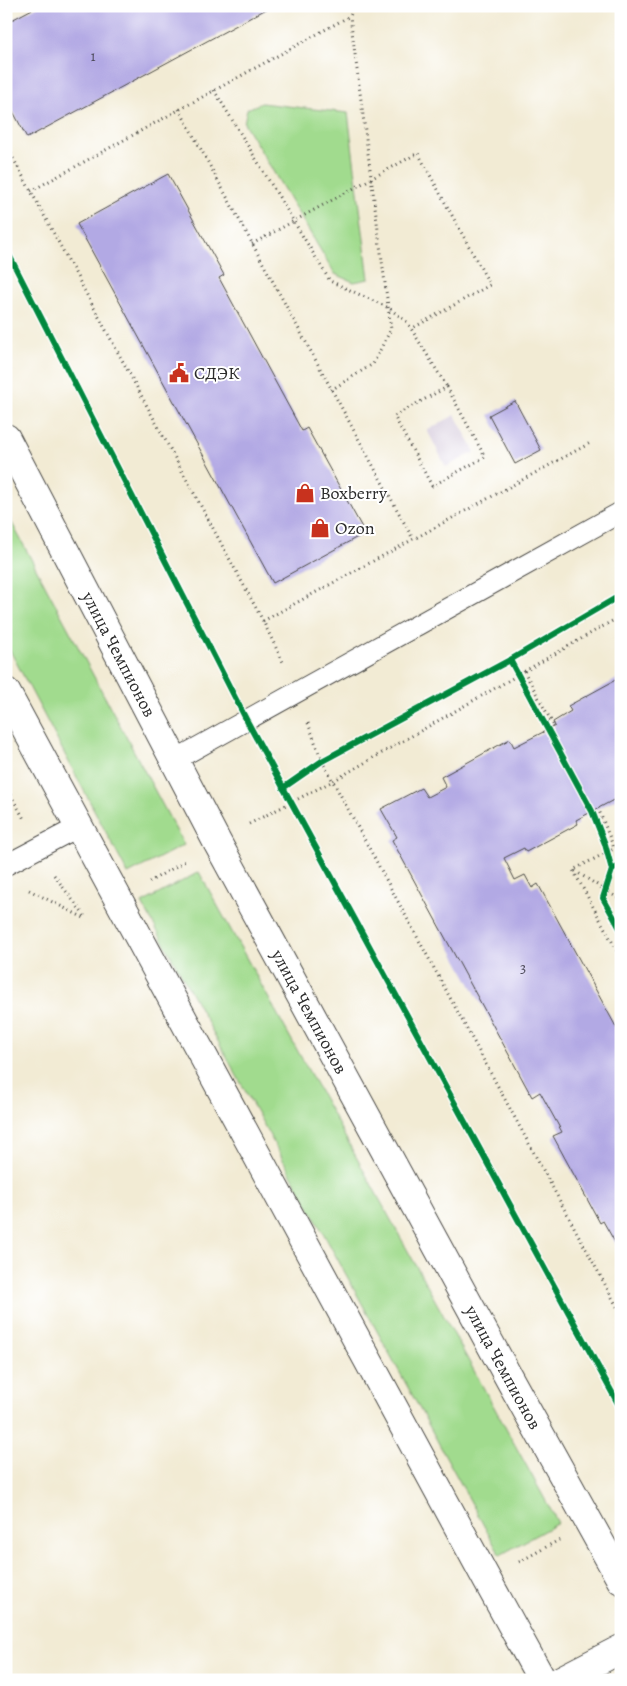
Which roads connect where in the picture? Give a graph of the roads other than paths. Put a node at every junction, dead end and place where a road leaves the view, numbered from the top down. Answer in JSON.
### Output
{"nodes":[{"id":1,"x":6,"y":438,"type":"edge"},
{"id":2,"x":621,"y":512,"type":"edge"},
{"id":3,"x":6,"y":692,"type":"edge"},
{"id":4,"x":173,"y":761,"type":"junction"},
{"id":5,"x":78,"y":827,"type":"junction"},
{"id":6,"x":6,"y":865,"type":"edge"},
{"id":7,"x":621,"y":1580,"type":"edge"},
{"id":8,"x":621,"y":1649,"type":"edge"},
{"id":9,"x":542,"y":1680,"type":"edge"},
{"id":10,"x":561,"y":1680,"type":"edge"}],
"edges":[{"from":1,"to":4,"type":"street","name":"улица Чемпионов"},
{"from":2,"to":4,"type":"lane"},
{"from":3,"to":5,"type":"street"},
{"from":4,"to":7,"type":"street","name":"улица Чемпионов"},
{"from":5,"to":6,"type":"lane"},
{"from":5,"to":9,"type":"street"},
{"from":8,"to":10,"type":"street"}]}
